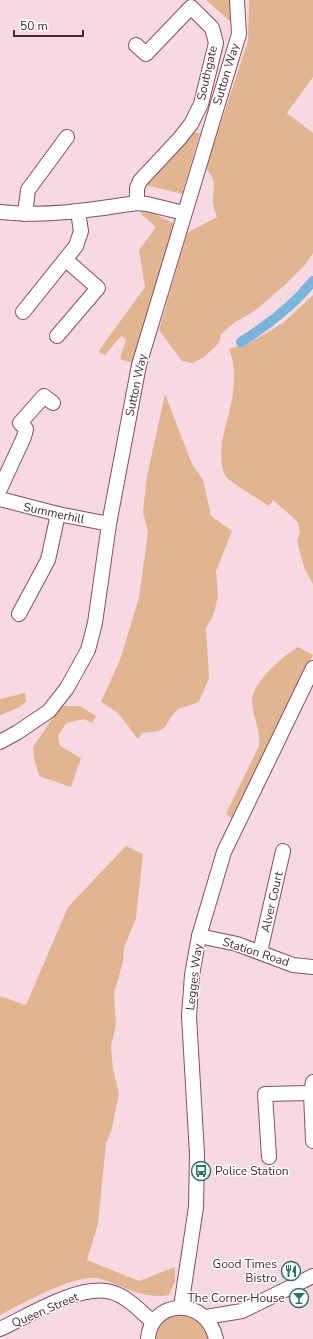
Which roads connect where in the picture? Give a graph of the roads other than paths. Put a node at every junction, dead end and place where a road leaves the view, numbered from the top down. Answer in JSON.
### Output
{"nodes":[{"id":1,"x":237,"y":0,"type":"edge"},
{"id":2,"x":136,"y":45,"type":"dead end"},
{"id":3,"x":67,"y":137,"type":"dead end"},
{"id":4,"x":137,"y":204,"type":"junction"},
{"id":5,"x":0,"y":212,"type":"edge"},
{"id":6,"x":78,"y":212,"type":"junction"},
{"id":7,"x":184,"y":213,"type":"junction"},
{"id":8,"x":25,"y":214,"type":"junction"},
{"id":9,"x":66,"y":260,"type":"junction"},
{"id":10,"x":23,"y":312,"type":"dead end"},
{"id":11,"x":56,"y":336,"type":"dead end"},
{"id":12,"x":53,"y":403,"type":"dead end"},
{"id":13,"x":0,"y":488,"type":"edge"},
{"id":14,"x":0,"y":500,"type":"edge"},
{"id":15,"x":58,"y":514,"type":"junction"},
{"id":16,"x":109,"y":524,"type":"junction"},
{"id":17,"x":20,"y":614,"type":"dead end"},
{"id":18,"x":313,"y":668,"type":"edge"},
{"id":19,"x":0,"y":742,"type":"edge"},
{"id":20,"x":284,"y":851,"type":"dead end"},
{"id":21,"x":199,"y":936,"type":"junction"},
{"id":22,"x":260,"y":952,"type":"junction"},
{"id":23,"x":313,"y":967,"type":"edge"},
{"id":24,"x":312,"y":1088,"type":"edge"},
{"id":25,"x":313,"y":1141,"type":"edge"},
{"id":26,"x":269,"y":1157,"type":"dead end"},
{"id":27,"x":313,"y":1276,"type":"edge"},
{"id":28,"x":181,"y":1308,"type":"junction"},
{"id":29,"x":206,"y":1317,"type":"junction"},
{"id":30,"x":153,"y":1322,"type":"junction"},
{"id":31,"x":0,"y":1329,"type":"edge"},
{"id":32,"x":148,"y":1339,"type":"edge"},
{"id":33,"x":216,"y":1339,"type":"edge"}],
"edges":[{"from":1,"to":7,"type":"street","name":"Sutton Way"},
{"from":2,"to":4,"type":"street","name":"Southgate"},
{"from":3,"to":8,"type":"street"},
{"from":4,"to":6,"type":"street"},
{"from":4,"to":7,"type":"street"},
{"from":5,"to":8,"type":"street"},
{"from":6,"to":8,"type":"street"},
{"from":6,"to":9,"type":"street"},
{"from":7,"to":16,"type":"street","name":"Sutton Way"},
{"from":9,"to":10,"type":"street"},
{"from":9,"to":11,"type":"street"},
{"from":12,"to":13,"type":"street"},
{"from":14,"to":15,"type":"street","name":"Summerhill"},
{"from":15,"to":16,"type":"street","name":"Summerhill"},
{"from":15,"to":17,"type":"street"},
{"from":16,"to":19,"type":"street","name":"Sutton Way"},
{"from":18,"to":21,"type":"street","name":"Legges Way"},
{"from":20,"to":22,"type":"street","name":"Alver Court"},
{"from":21,"to":22,"type":"street","name":"Station Road"},
{"from":21,"to":28,"type":"street","name":"Legges Way"},
{"from":22,"to":23,"type":"street","name":"Station Road"},
{"from":24,"to":25,"type":"street"},
{"from":24,"to":26,"type":"street"},
{"from":27,"to":29,"type":"street"},
{"from":28,"to":29,"type":"street"},
{"from":28,"to":30,"type":"street"},
{"from":29,"to":33,"type":"street"},
{"from":30,"to":31,"type":"street","name":"Queen Street"},
{"from":30,"to":32,"type":"street"}]}
